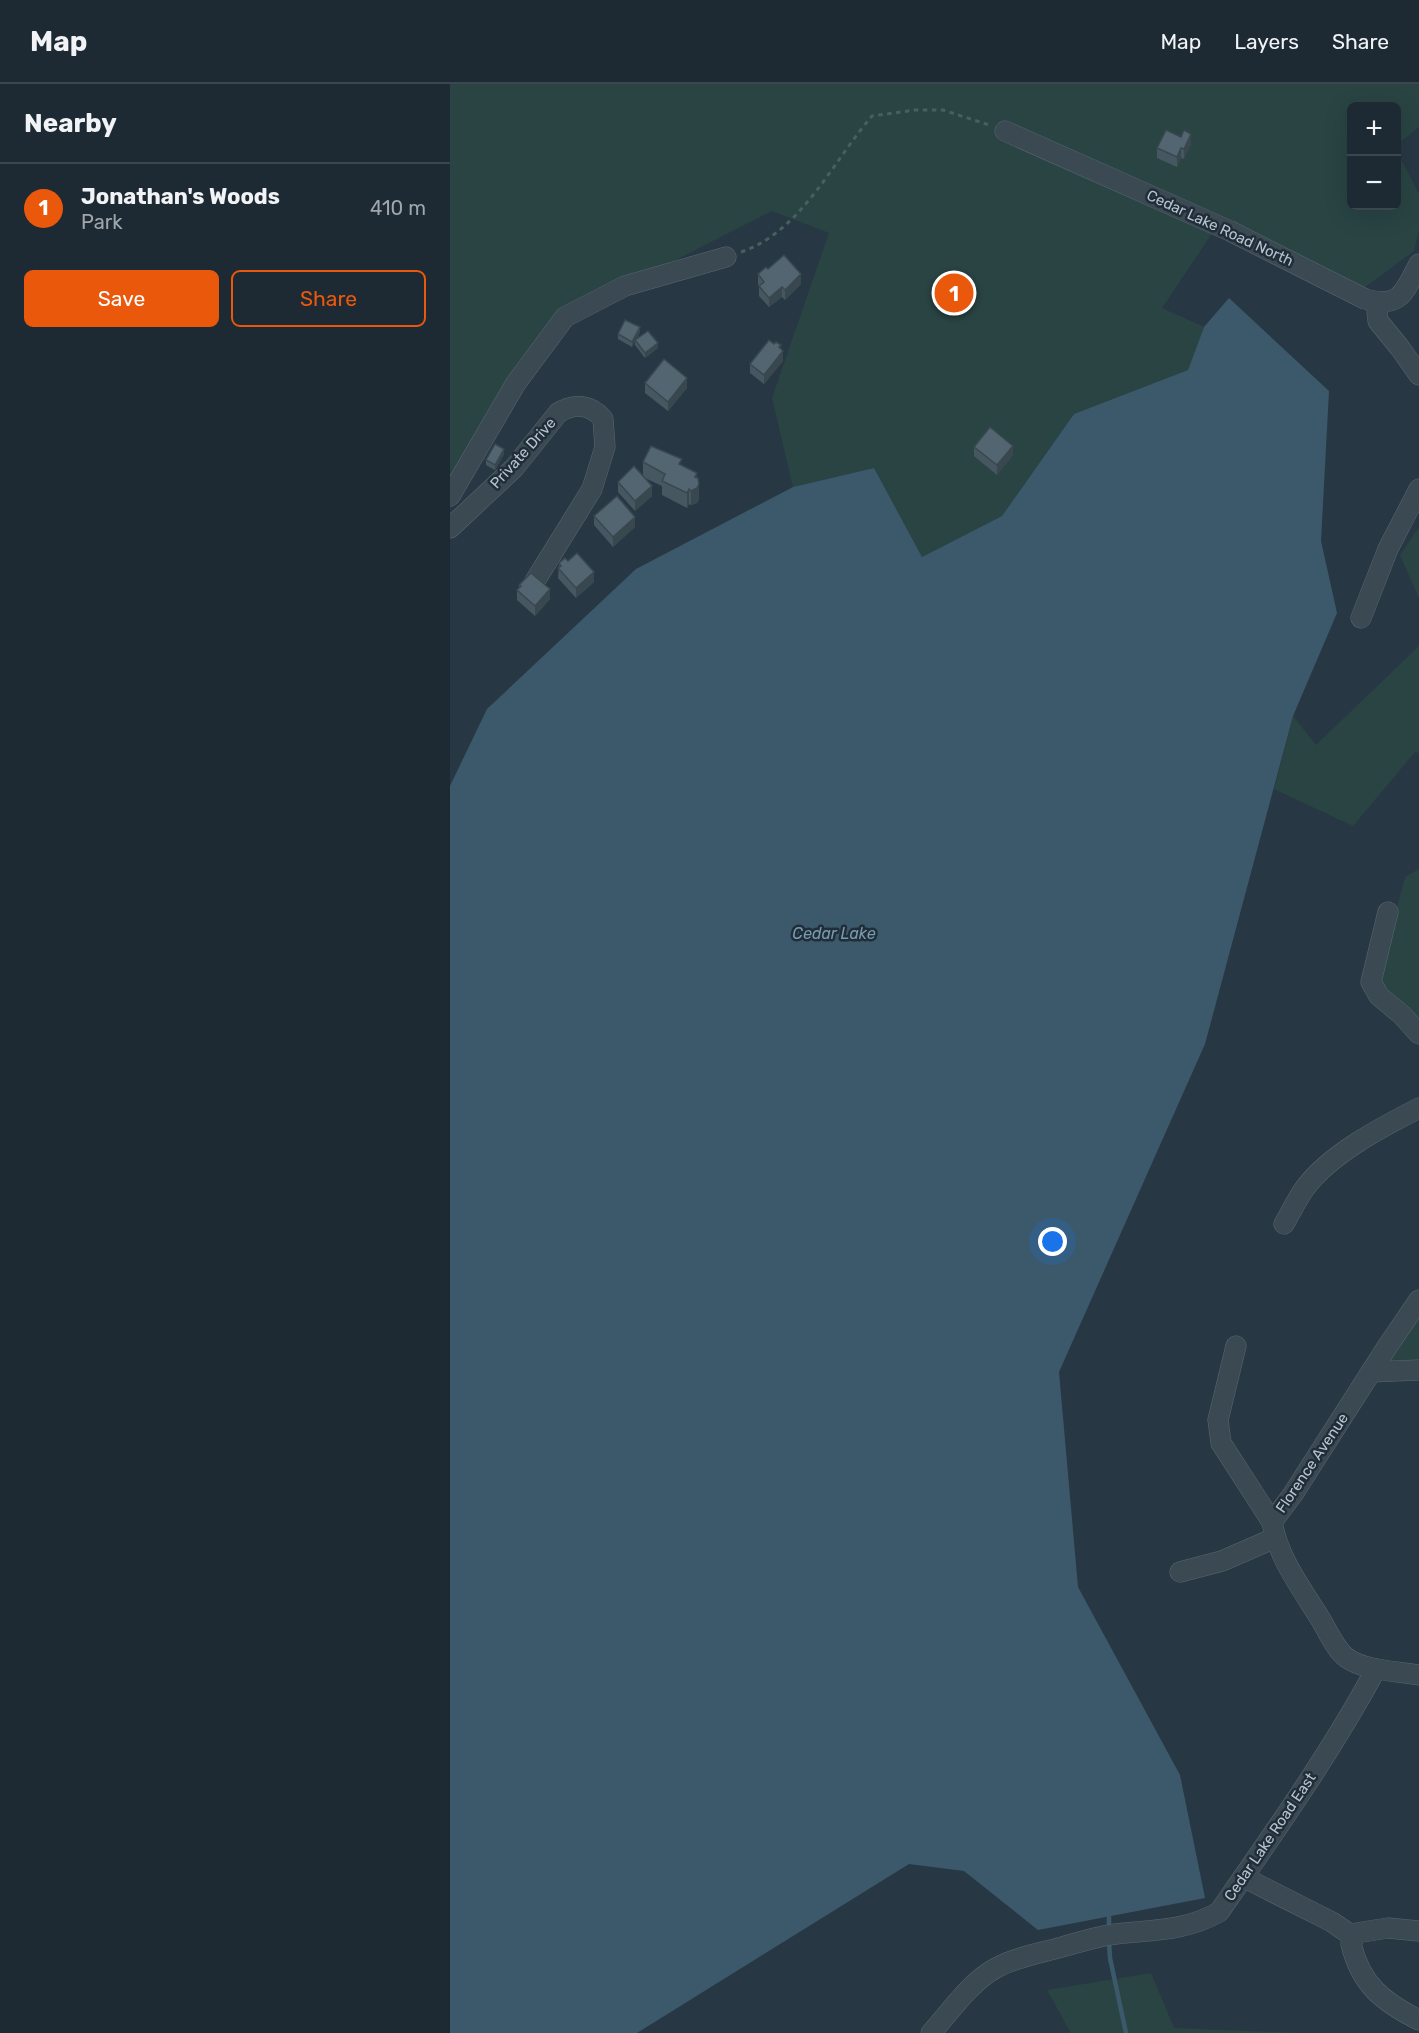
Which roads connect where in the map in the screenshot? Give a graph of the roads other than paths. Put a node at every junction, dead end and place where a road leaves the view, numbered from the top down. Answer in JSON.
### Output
{"nodes":[{"id":1,"x":1005,"y":131,"type":"road end"},
{"id":2,"x":726,"y":257,"type":"road end"},
{"id":3,"x":1419,"y":264,"type":"edge"},
{"id":4,"x":1376,"y":302,"type":"junction"},
{"id":5,"x":1419,"y":375,"type":"edge"},
{"id":6,"x":1419,"y":489,"type":"edge"},
{"id":7,"x":450,"y":496,"type":"edge"},
{"id":8,"x":450,"y":528,"type":"edge"},
{"id":9,"x":535,"y":581,"type":"edge"},
{"id":10,"x":1361,"y":618,"type":"dead end"},
{"id":11,"x":1388,"y":912,"type":"dead end"},
{"id":12,"x":1419,"y":1034,"type":"edge"},
{"id":13,"x":1419,"y":1108,"type":"edge"},
{"id":14,"x":1284,"y":1224,"type":"dead end"},
{"id":15,"x":1419,"y":1300,"type":"edge"},
{"id":16,"x":1236,"y":1346,"type":"dead end"},
{"id":17,"x":1419,"y":1370,"type":"edge"},
{"id":18,"x":1371,"y":1372,"type":"junction"},
{"id":19,"x":1273,"y":1530,"type":"junction"},
{"id":20,"x":1180,"y":1572,"type":"dead end"},
{"id":21,"x":1376,"y":1669,"type":"junction"},
{"id":22,"x":1419,"y":1675,"type":"edge"},
{"id":23,"x":1244,"y":1878,"type":"junction"},
{"id":24,"x":1419,"y":1931,"type":"edge"},
{"id":25,"x":1354,"y":1937,"type":"junction"},
{"id":26,"x":1419,"y":2020,"type":"edge"},
{"id":27,"x":931,"y":2033,"type":"edge"}],
"edges":[{"from":1,"to":4,"type":"street","name":"Cedar Lake Road North"},
{"from":2,"to":7,"type":"street"},
{"from":3,"to":4,"type":"street"},
{"from":4,"to":5,"type":"street"},
{"from":6,"to":10,"type":"street"},
{"from":8,"to":9,"type":"street","name":"Private Drive"},
{"from":11,"to":12,"type":"street"},
{"from":13,"to":14,"type":"street"},
{"from":15,"to":18,"type":"street","name":"Florence Avenue"},
{"from":16,"to":19,"type":"street"},
{"from":17,"to":18,"type":"street"},
{"from":18,"to":19,"type":"street","name":"Florence Avenue"},
{"from":19,"to":20,"type":"street"},
{"from":19,"to":21,"type":"street"},
{"from":21,"to":22,"type":"street"},
{"from":21,"to":23,"type":"street","name":"Cedar Lake Road East"},
{"from":23,"to":25,"type":"street"},
{"from":23,"to":27,"type":"street","name":"Cedar Lake Road East"},
{"from":24,"to":25,"type":"street"},
{"from":25,"to":26,"type":"street"}]}
